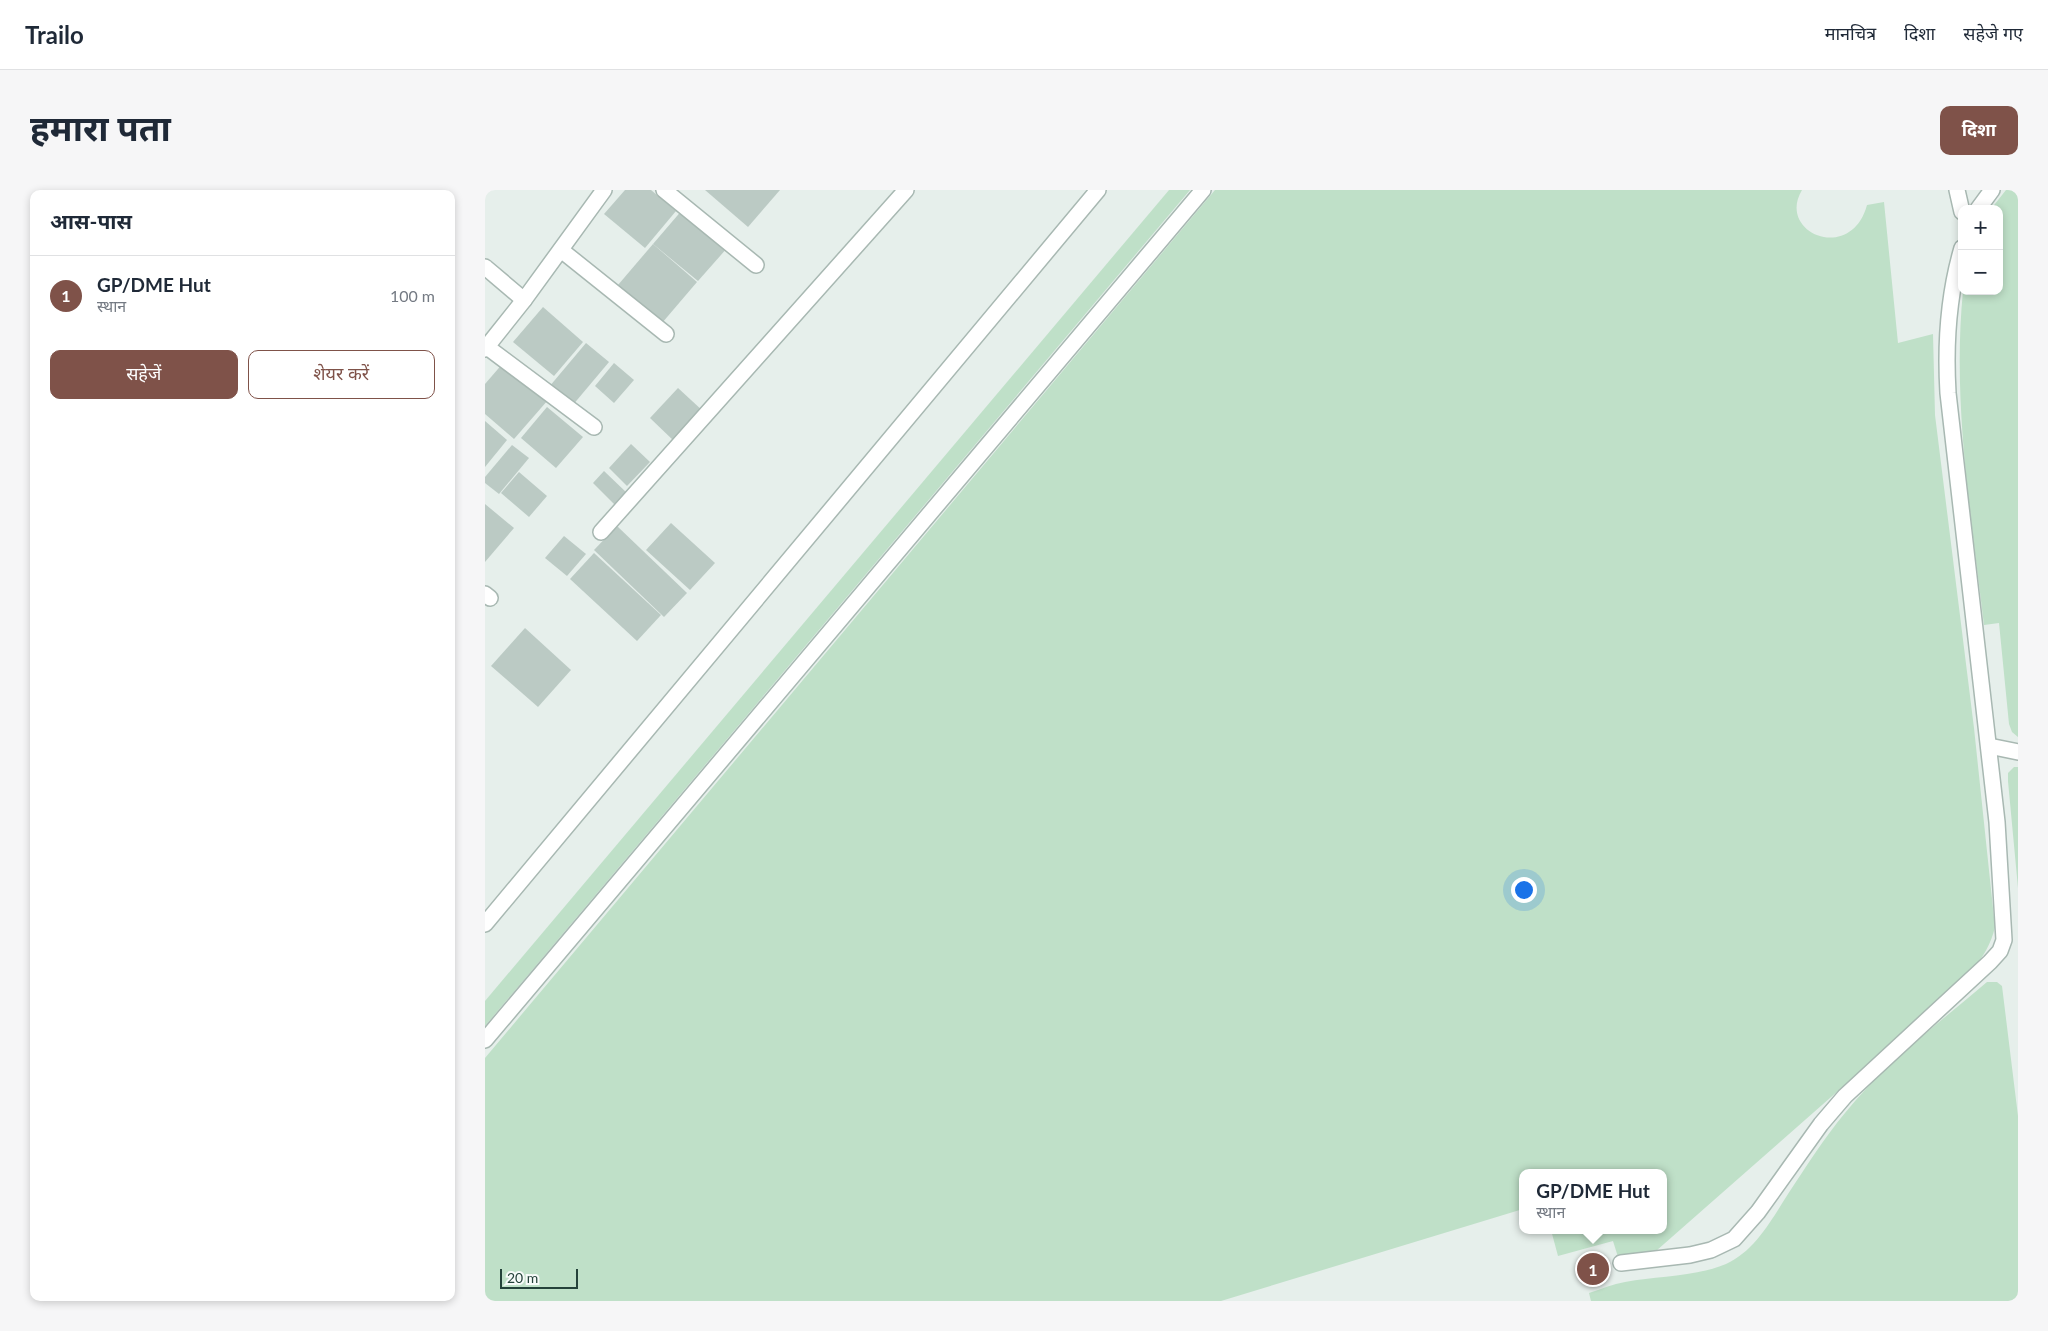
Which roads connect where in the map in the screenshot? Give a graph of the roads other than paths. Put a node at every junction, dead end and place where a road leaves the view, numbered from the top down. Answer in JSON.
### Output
{"nodes":[{"id":1,"x":604,"y":190,"type":"edge"},
{"id":2,"x":664,"y":190,"type":"edge"},
{"id":3,"x":906,"y":190,"type":"edge"},
{"id":4,"x":1098,"y":190,"type":"edge"},
{"id":5,"x":1203,"y":190,"type":"edge"},
{"id":6,"x":1957,"y":190,"type":"edge"},
{"id":7,"x":1992,"y":190,"type":"edge"},
{"id":8,"x":1960,"y":205,"type":"edge"},
{"id":9,"x":1981,"y":205,"type":"edge"},
{"id":10,"x":561,"y":250,"type":"junction"},
{"id":11,"x":1961,"y":250,"type":"edge"},
{"id":12,"x":756,"y":265,"type":"dead end"},
{"id":13,"x":485,"y":267,"type":"edge"},
{"id":14,"x":524,"y":300,"type":"junction"},
{"id":15,"x":666,"y":334,"type":"dead end"},
{"id":16,"x":486,"y":348,"type":"edge"},
{"id":17,"x":593,"y":427,"type":"dead end"},
{"id":18,"x":601,"y":532,"type":"dead end"},
{"id":19,"x":1989,"y":746,"type":"junction"},
{"id":20,"x":2018,"y":752,"type":"edge"},
{"id":21,"x":487,"y":918,"type":"edge"},
{"id":22,"x":485,"y":1040,"type":"edge"},
{"id":23,"x":1621,"y":1263,"type":"dead end"}],
"edges":[{"from":1,"to":10,"type":"street"},
{"from":2,"to":12,"type":"street"},
{"from":3,"to":18,"type":"street"},
{"from":4,"to":21,"type":"street"},
{"from":5,"to":22,"type":"street"},
{"from":6,"to":8,"type":"street"},
{"from":7,"to":9,"type":"street"},
{"from":10,"to":14,"type":"street"},
{"from":10,"to":15,"type":"street"},
{"from":11,"to":19,"type":"street"},
{"from":13,"to":14,"type":"street"},
{"from":14,"to":16,"type":"street"},
{"from":16,"to":17,"type":"street"},
{"from":19,"to":20,"type":"street"},
{"from":19,"to":23,"type":"street"}]}
